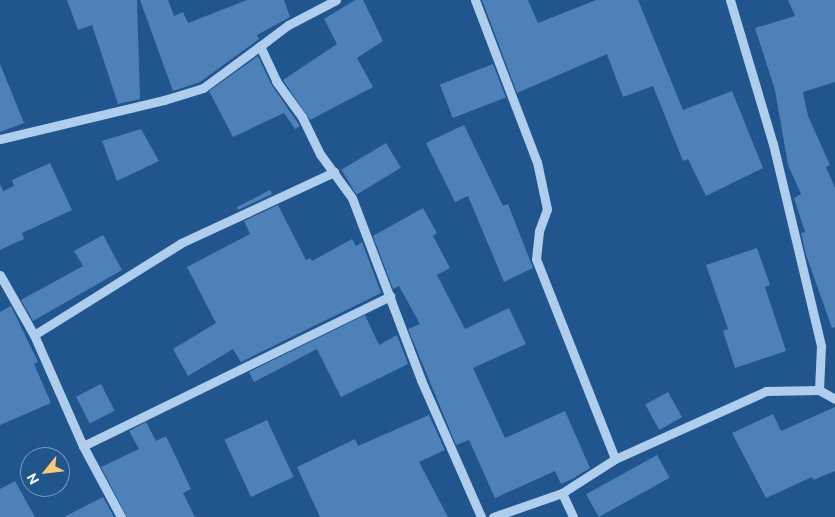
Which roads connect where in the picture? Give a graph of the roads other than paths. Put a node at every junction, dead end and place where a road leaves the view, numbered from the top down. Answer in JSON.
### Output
{"nodes":[{"id":1,"x":336,"y":0,"type":"edge"},
{"id":2,"x":475,"y":0,"type":"edge"},
{"id":3,"x":730,"y":0,"type":"edge"},
{"id":4,"x":260,"y":46,"type":"junction"},
{"id":5,"x":0,"y":139,"type":"edge"},
{"id":6,"x":334,"y":172,"type":"junction"},
{"id":7,"x":0,"y":275,"type":"edge"},
{"id":8,"x":390,"y":296,"type":"junction"},
{"id":9,"x":34,"y":335,"type":"junction"},
{"id":10,"x":819,"y":390,"type":"junction"},
{"id":11,"x":835,"y":398,"type":"edge"},
{"id":12,"x":83,"y":446,"type":"junction"},
{"id":13,"x":615,"y":460,"type":"junction"},
{"id":14,"x":562,"y":492,"type":"junction"},
{"id":15,"x":121,"y":517,"type":"edge"},
{"id":16,"x":481,"y":517,"type":"edge"},
{"id":17,"x":493,"y":517,"type":"edge"},
{"id":18,"x":573,"y":517,"type":"edge"}],
"edges":[{"from":1,"to":4,"type":"street"},
{"from":2,"to":13,"type":"street"},
{"from":3,"to":10,"type":"street"},
{"from":4,"to":5,"type":"street"},
{"from":4,"to":6,"type":"street"},
{"from":6,"to":8,"type":"street"},
{"from":6,"to":9,"type":"street"},
{"from":7,"to":9,"type":"street"},
{"from":8,"to":12,"type":"street"},
{"from":8,"to":16,"type":"street"},
{"from":9,"to":12,"type":"street"},
{"from":10,"to":11,"type":"street"},
{"from":10,"to":13,"type":"street"},
{"from":12,"to":15,"type":"street"},
{"from":13,"to":14,"type":"street"},
{"from":14,"to":17,"type":"street"},
{"from":14,"to":18,"type":"street"}]}
